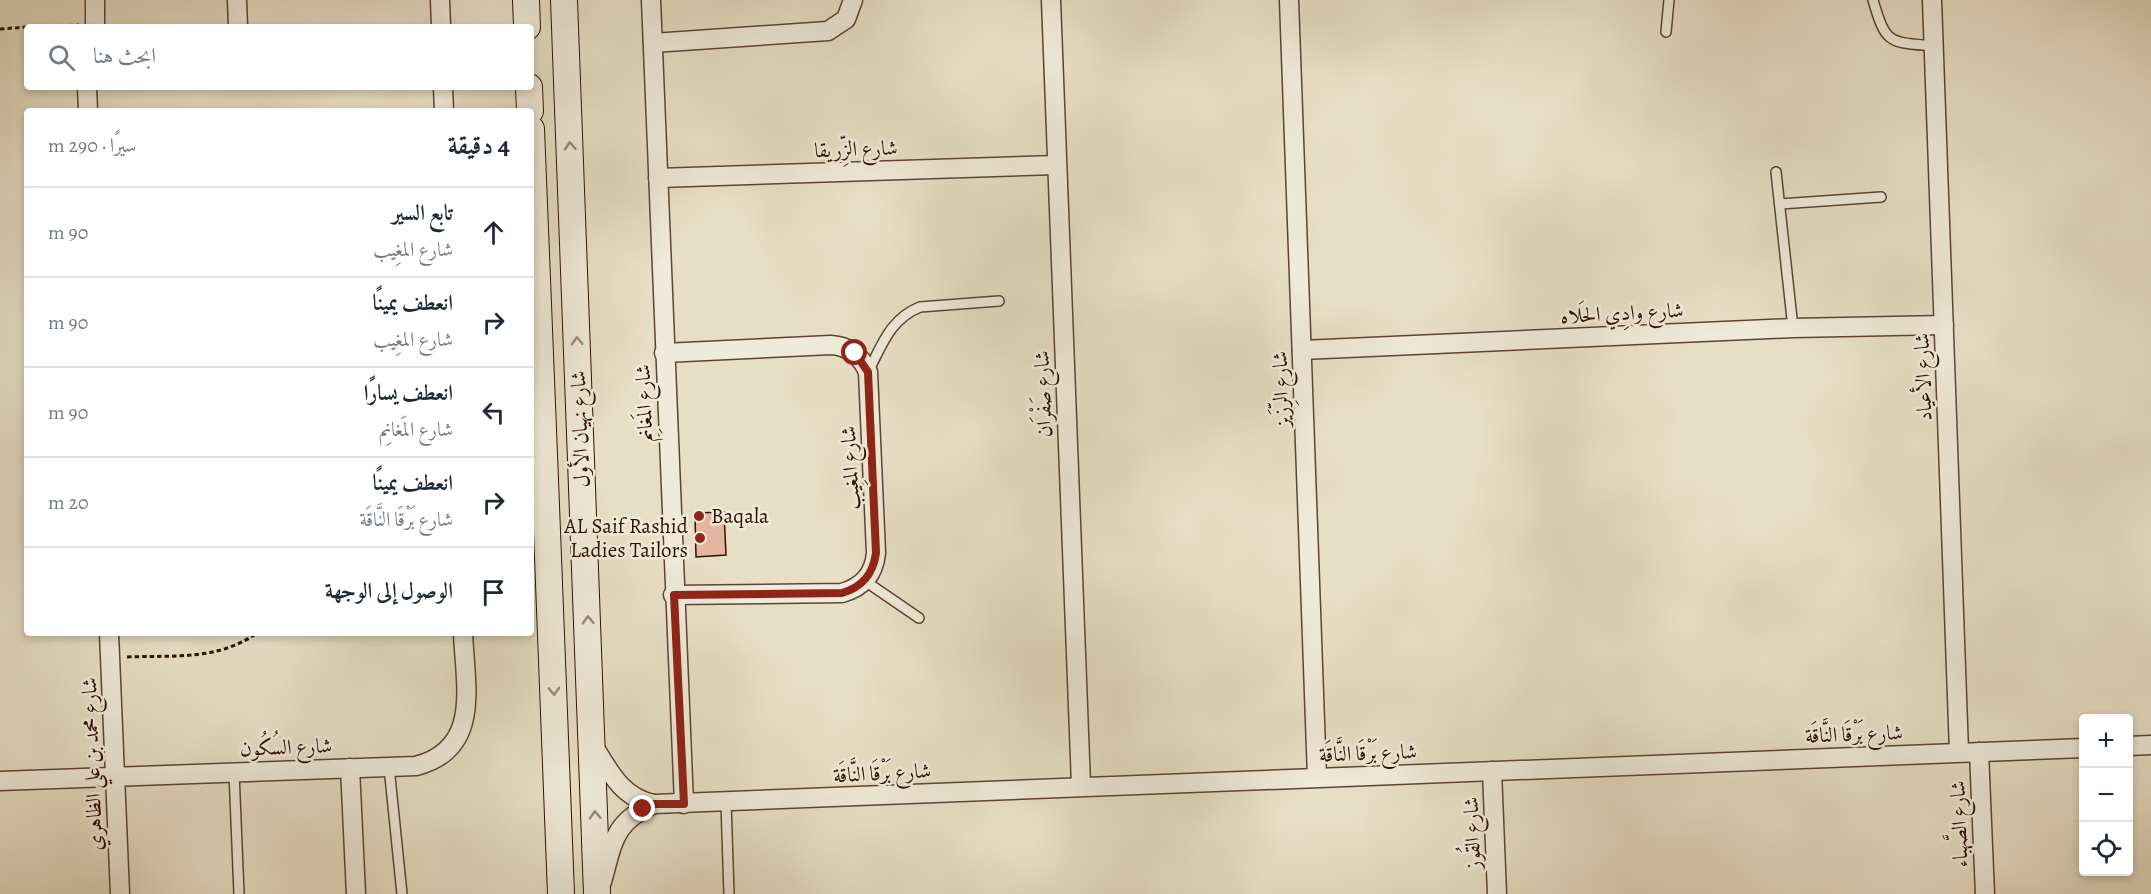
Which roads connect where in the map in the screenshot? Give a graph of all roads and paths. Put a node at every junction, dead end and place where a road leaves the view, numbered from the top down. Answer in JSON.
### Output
{"nodes":[{"id":1,"x":95,"y":0,"type":"edge"},
{"id":2,"x":237,"y":0,"type":"edge"},
{"id":3,"x":440,"y":0,"type":"edge"},
{"id":4,"x":526,"y":0,"type":"edge"},
{"id":5,"x":564,"y":0,"type":"edge"},
{"id":6,"x":651,"y":0,"type":"edge"},
{"id":7,"x":854,"y":0,"type":"edge"},
{"id":8,"x":1051,"y":0,"type":"edge"},
{"id":9,"x":1289,"y":0,"type":"edge"},
{"id":10,"x":1670,"y":0,"type":"edge"},
{"id":11,"x":1873,"y":0,"type":"edge"},
{"id":12,"x":1932,"y":0,"type":"edge"},
{"id":13,"x":95,"y":24,"type":"edge"},
{"id":14,"x":238,"y":24,"type":"edge"},
{"id":15,"x":441,"y":24,"type":"edge"},
{"id":16,"x":527,"y":24,"type":"edge"},
{"id":17,"x":24,"y":27,"type":"edge"},
{"id":18,"x":0,"y":29,"type":"edge"},
{"id":19,"x":1666,"y":32,"type":"dead end"},
{"id":20,"x":653,"y":43,"type":"junction"},
{"id":21,"x":1934,"y":46,"type":"junction"},
{"id":22,"x":87,"y":90,"type":"edge"},
{"id":23,"x":443,"y":90,"type":"edge"},
{"id":24,"x":530,"y":90,"type":"edge"},
{"id":25,"x":88,"y":108,"type":"edge"},
{"id":26,"x":444,"y":108,"type":"edge"},
{"id":27,"x":530,"y":108,"type":"edge"},
{"id":28,"x":1056,"y":165,"type":"junction"},
{"id":29,"x":1776,"y":172,"type":"dead end"},
{"id":30,"x":658,"y":178,"type":"junction"},
{"id":31,"x":1881,"y":198,"type":"dead end"},
{"id":32,"x":1780,"y":204,"type":"junction"},
{"id":33,"x":534,"y":210,"type":"edge"},
{"id":34,"x":999,"y":301,"type":"dead end"},
{"id":35,"x":1944,"y":325,"type":"junction"},
{"id":36,"x":1793,"y":328,"type":"junction"},
{"id":37,"x":1302,"y":350,"type":"junction"},
{"id":38,"x":664,"y":353,"type":"junction"},
{"id":39,"x":868,"y":372,"type":"junction"},
{"id":40,"x":541,"y":399,"type":"junction"},
{"id":41,"x":534,"y":420,"type":"edge"},
{"id":42,"x":534,"y":513,"type":"edge"},
{"id":43,"x":549,"y":534,"type":"junction"},
{"id":44,"x":865,"y":581,"type":"junction"},
{"id":45,"x":674,"y":595,"type":"junction"},
{"id":46,"x":919,"y":618,"type":"dead end"},
{"id":47,"x":109,"y":636,"type":"edge"},
{"id":48,"x":253,"y":636,"type":"edge"},
{"id":49,"x":463,"y":636,"type":"edge"},
{"id":50,"x":110,"y":657,"type":"junction"},
{"id":51,"x":592,"y":745,"type":"junction"},
{"id":52,"x":2151,"y":745,"type":"edge"},
{"id":53,"x":2133,"y":746,"type":"edge"},
{"id":54,"x":2079,"y":748,"type":"edge"},
{"id":55,"x":1959,"y":752,"type":"junction"},
{"id":56,"x":1979,"y":752,"type":"junction"},
{"id":57,"x":389,"y":767,"type":"junction"},
{"id":58,"x":350,"y":768,"type":"junction"},
{"id":59,"x":1492,"y":771,"type":"junction"},
{"id":60,"x":234,"y":772,"type":"junction"},
{"id":61,"x":115,"y":776,"type":"junction"},
{"id":62,"x":1317,"y":777,"type":"junction"},
{"id":63,"x":0,"y":781,"type":"edge"},
{"id":64,"x":1081,"y":785,"type":"junction"},
{"id":65,"x":726,"y":803,"type":"junction"},
{"id":66,"x":654,"y":804,"type":"junction"},
{"id":67,"x":684,"y":804,"type":"junction"},
{"id":68,"x":120,"y":894,"type":"edge"},
{"id":69,"x":239,"y":894,"type":"edge"},
{"id":70,"x":356,"y":894,"type":"edge"},
{"id":71,"x":402,"y":894,"type":"edge"},
{"id":72,"x":561,"y":894,"type":"edge"},
{"id":73,"x":598,"y":894,"type":"edge"},
{"id":74,"x":729,"y":894,"type":"edge"},
{"id":75,"x":1497,"y":894,"type":"edge"},
{"id":76,"x":1985,"y":894,"type":"edge"}],
"edges":[{"from":1,"to":13,"type":"street"},
{"from":2,"to":14,"type":"street"},
{"from":3,"to":15,"type":"street"},
{"from":4,"to":16,"type":"main road"},
{"from":51,"to":5,"type":"main road","name":"شارع نهيان الأول","one_way":true},
{"from":6,"to":20,"type":"street","name":"شارع المَغانِم"},
{"from":7,"to":20,"type":"street"},
{"from":8,"to":28,"type":"street","name":"شارع صَفْرَان"},
{"from":9,"to":37,"type":"street","name":"شارع الرِّزَيز"},
{"from":10,"to":19,"type":"lane"},
{"from":11,"to":21,"type":"lane"},
{"from":12,"to":21,"type":"street","name":"شارع الأعياد"},
{"from":17,"to":18,"type":"path"},
{"from":20,"to":30,"type":"street","name":"شارع المَغانِم"},
{"from":21,"to":35,"type":"street","name":"شارع الأعياد"},
{"from":22,"to":25,"type":"street"},
{"from":23,"to":26,"type":"street"},
{"from":24,"to":27,"type":"main road"},
{"from":28,"to":30,"type":"street","name":"شارع الزِّريقا"},
{"from":28,"to":64,"type":"street","name":"شارع صَفْرَان"},
{"from":29,"to":32,"type":"lane"},
{"from":30,"to":38,"type":"street","name":"شارع المَغانِم"},
{"from":31,"to":32,"type":"lane"},
{"from":32,"to":36,"type":"lane"},
{"from":33,"to":40,"type":"main road","name":"شارع نهيان الأول"},
{"from":34,"to":39,"type":"lane"},
{"from":35,"to":36,"type":"street","name":"شارع وادِي الحَلاه"},
{"from":35,"to":55,"type":"street","name":"شارع الأعياد"},
{"from":36,"to":37,"type":"street","name":"شارع وادِي الحَلاه"},
{"from":37,"to":62,"type":"street","name":"شارع الرِّزَيز"},
{"from":38,"to":39,"type":"street"},
{"from":38,"to":45,"type":"street","name":"شارع المَغانِم"},
{"from":39,"to":44,"type":"street","name":"شارع المغِيب"},
{"from":40,"to":41,"type":"street"},
{"from":40,"to":43,"type":"main road","name":"شارع نهيان الأول"},
{"from":42,"to":43,"type":"street"},
{"from":43,"to":72,"type":"main road","name":"شارع نهيان الأول","one_way":true},
{"from":44,"to":45,"type":"street"},
{"from":44,"to":46,"type":"lane"},
{"from":45,"to":67,"type":"street","name":"شارع المَغانِم"},
{"from":47,"to":50,"type":"street","name":"شارع محمد بن علي الظاهري"},
{"from":48,"to":50,"type":"path"},
{"from":49,"to":57,"type":"street","name":"شارع السُكُون"},
{"from":50,"to":61,"type":"street","name":"شارع محمد بن علي الظاهري"},
{"from":51,"to":66,"type":"street","name":"شارع بَرْقَا النَّاقَة"},
{"from":73,"to":51,"type":"main road","name":"شارع نهيان الأول","one_way":true},
{"from":52,"to":53,"type":"street"},
{"from":54,"to":56,"type":"street","name":"شارع بَرْقَا النَّاقَة"},
{"from":55,"to":56,"type":"street","name":"شارع بَرْقَا النَّاقَة"},
{"from":55,"to":59,"type":"street","name":"شارع بَرْقَا النَّاقَة"},
{"from":56,"to":76,"type":"street","name":"شارع الصَّهباء"},
{"from":57,"to":58,"type":"street","name":"شارع السُكُون"},
{"from":57,"to":71,"type":"lane"},
{"from":58,"to":60,"type":"street","name":"شارع السُكُون"},
{"from":58,"to":70,"type":"street"},
{"from":59,"to":62,"type":"street","name":"شارع بَرْقَا النَّاقَة"},
{"from":59,"to":75,"type":"street","name":"شارع القُوز"},
{"from":60,"to":61,"type":"street","name":"شارع السُكُون"},
{"from":60,"to":69,"type":"lane"},
{"from":61,"to":63,"type":"street","name":"شارع السُكُون"},
{"from":61,"to":68,"type":"street","name":"شارع محمد بن علي الظاهري"},
{"from":62,"to":64,"type":"street","name":"شارع بَرْقَا النَّاقَة"},
{"from":64,"to":65,"type":"street","name":"شارع بَرْقَا النَّاقَة"},
{"from":65,"to":67,"type":"street","name":"شارع بَرْقَا النَّاقَة"},
{"from":65,"to":74,"type":"lane"},
{"from":66,"to":67,"type":"street","name":"شارع بَرْقَا النَّاقَة"},
{"from":66,"to":73,"type":"street"}]}
